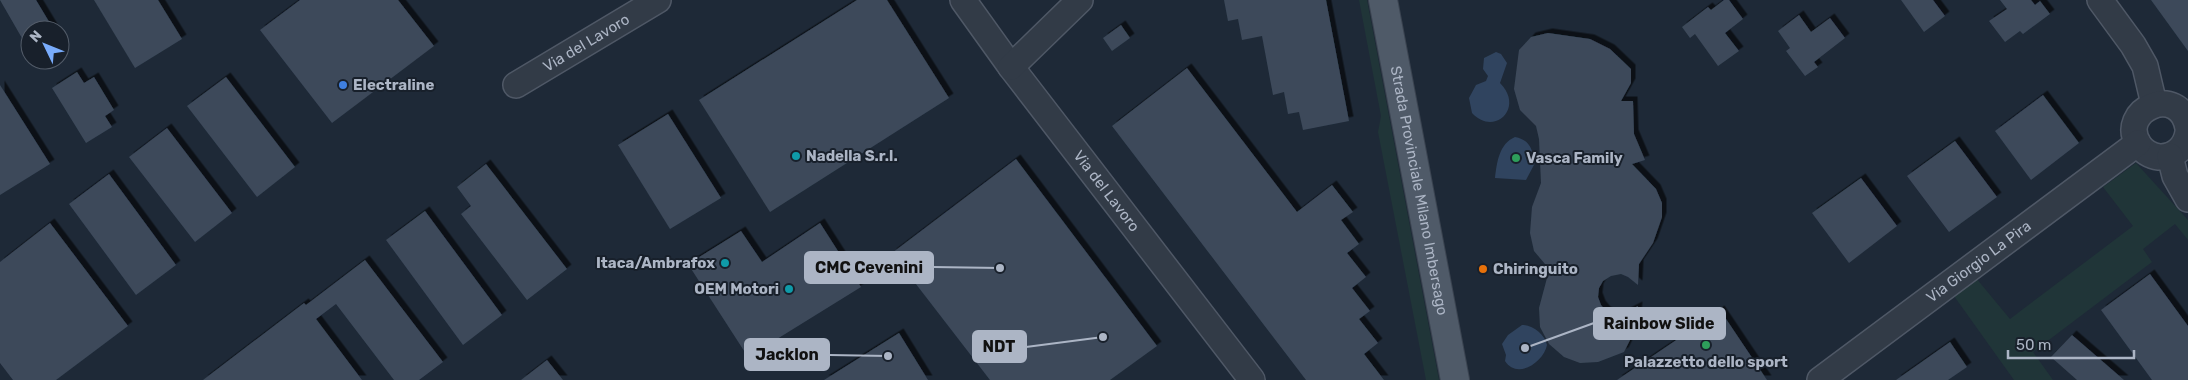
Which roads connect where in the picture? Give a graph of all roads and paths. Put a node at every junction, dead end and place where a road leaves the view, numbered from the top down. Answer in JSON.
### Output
{"nodes":[{"id":1,"x":658,"y":0,"type":"edge"},
{"id":2,"x":963,"y":0,"type":"edge"},
{"id":3,"x":1080,"y":0,"type":"edge"},
{"id":4,"x":1383,"y":0,"type":"edge"},
{"id":5,"x":2100,"y":0,"type":"edge"},
{"id":6,"x":1011,"y":67,"type":"junction"},
{"id":7,"x":516,"y":85,"type":"dead end"},
{"id":8,"x":2154,"y":104,"type":"junction"},
{"id":9,"x":2187,"y":121,"type":"edge"},
{"id":10,"x":2138,"y":143,"type":"junction"},
{"id":11,"x":2170,"y":156,"type":"junction"},
{"id":12,"x":2188,"y":198,"type":"edge"},
{"id":13,"x":1252,"y":380,"type":"edge"},
{"id":14,"x":1455,"y":380,"type":"edge"},
{"id":15,"x":1820,"y":380,"type":"edge"}],
"edges":[{"from":1,"to":7,"type":"street","name":"Via del Lavoro"},
{"from":2,"to":6,"type":"street","name":"Via del Lavoro"},
{"from":3,"to":6,"type":"street"},
{"from":4,"to":14,"type":"main road","name":"Strada Provinciale Milano Imbersago"},
{"from":5,"to":8,"type":"street"},
{"from":6,"to":13,"type":"street","name":"Via del Lavoro"},
{"from":8,"to":9,"type":"street"},
{"from":8,"to":10,"type":"street"},
{"from":9,"to":11,"type":"street"},
{"from":10,"to":11,"type":"street"},
{"from":10,"to":15,"type":"street","name":"Via Giorgio La Pira"},
{"from":11,"to":12,"type":"street"}]}
